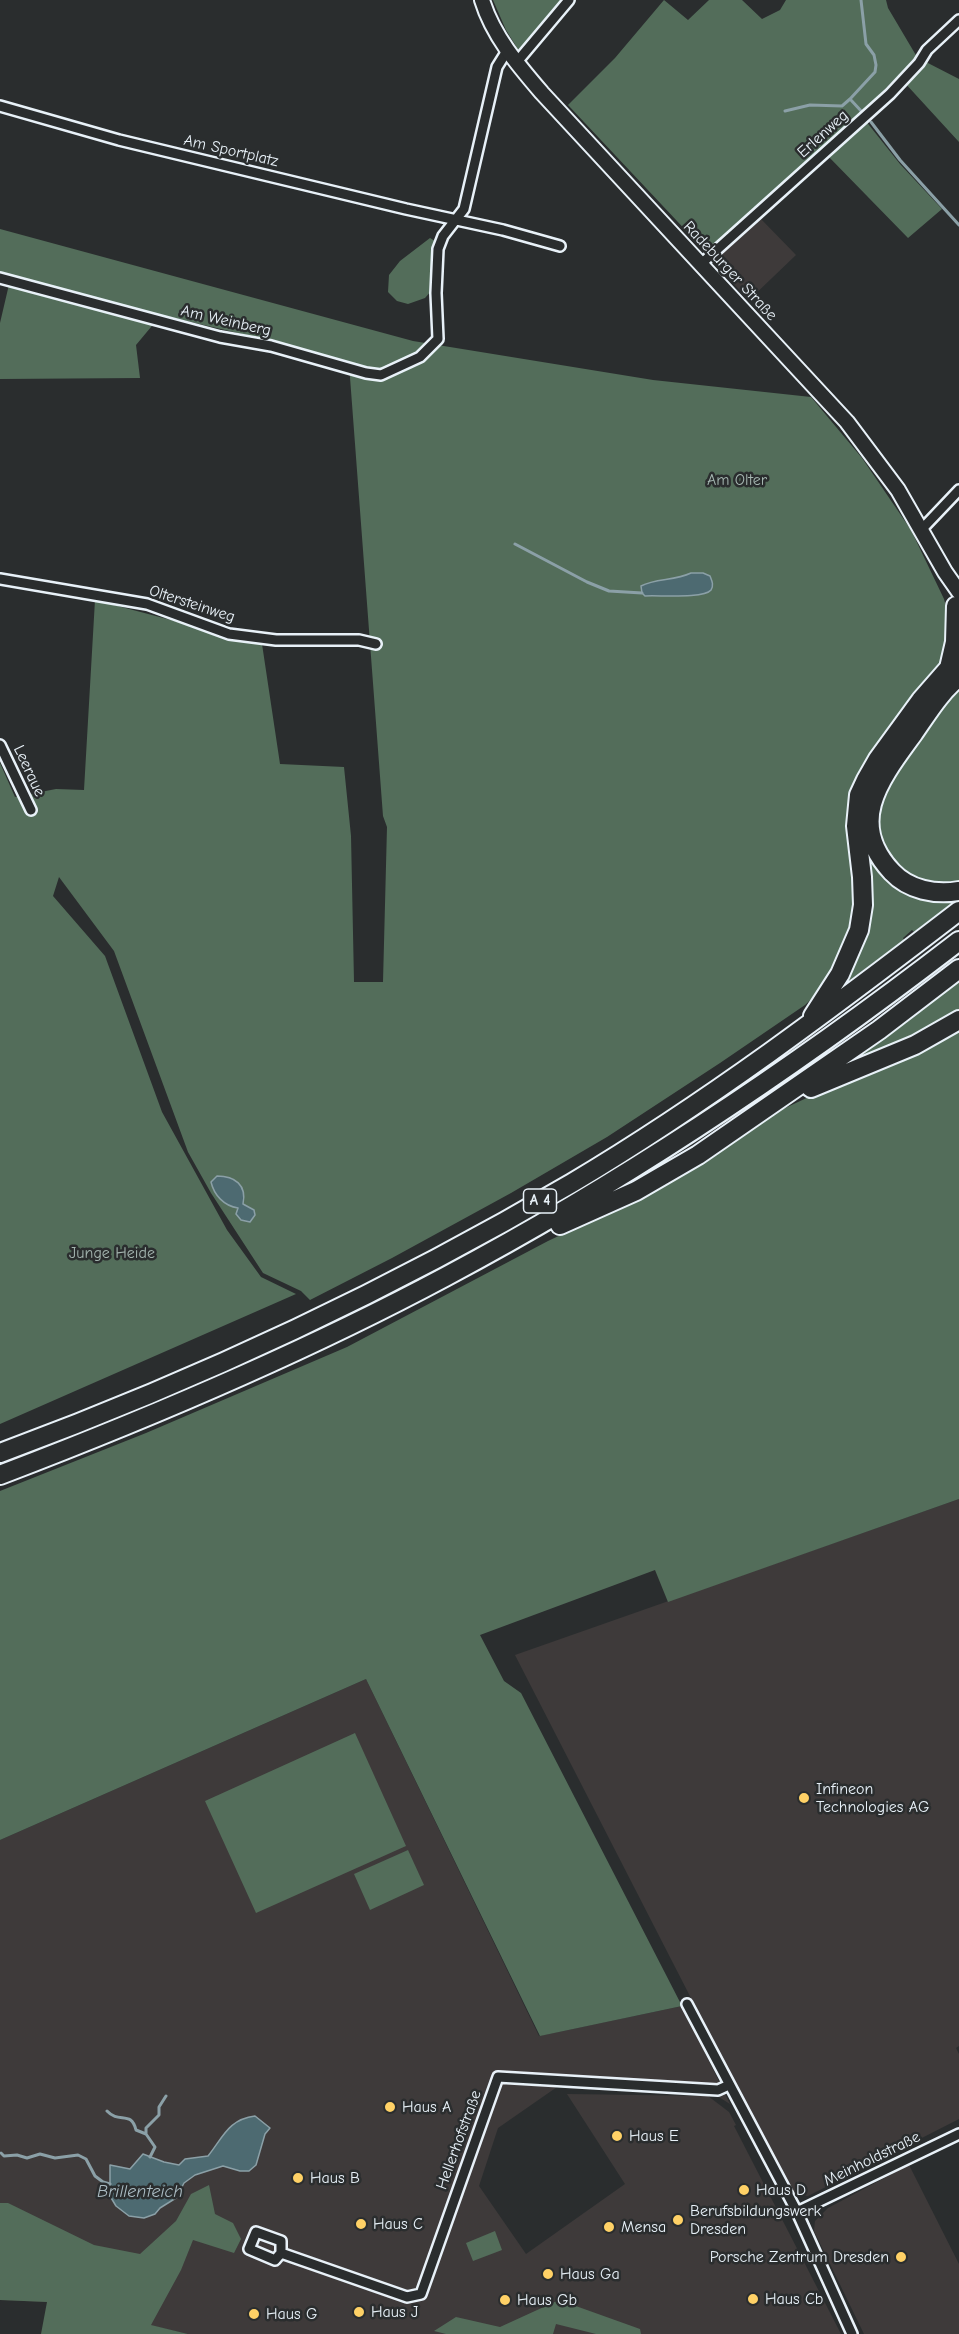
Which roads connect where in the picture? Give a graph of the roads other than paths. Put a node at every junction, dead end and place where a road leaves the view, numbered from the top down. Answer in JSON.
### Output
{"nodes":[{"id":1,"x":482,"y":0,"type":"edge"},
{"id":2,"x":569,"y":0,"type":"edge"},
{"id":3,"x":959,"y":20,"type":"edge"},
{"id":4,"x":507,"y":51,"type":"junction"},
{"id":5,"x":516,"y":63,"type":"junction"},
{"id":6,"x":0,"y":106,"type":"edge"},
{"id":7,"x":457,"y":220,"type":"junction"},
{"id":8,"x":560,"y":246,"type":"dead end"},
{"id":9,"x":701,"y":264,"type":"junction"},
{"id":10,"x":0,"y":278,"type":"edge"},
{"id":11,"x":959,"y":490,"type":"edge"},
{"id":12,"x":922,"y":529,"type":"junction"},
{"id":13,"x":0,"y":579,"type":"edge"},
{"id":14,"x":958,"y":604,"type":"edge"},
{"id":15,"x":376,"y":644,"type":"dead end"},
{"id":16,"x":956,"y":669,"type":"edge"},
{"id":17,"x":0,"y":745,"type":"edge"},
{"id":18,"x":31,"y":810,"type":"dead end"},
{"id":19,"x":959,"y":891,"type":"edge"},
{"id":20,"x":959,"y":911,"type":"edge"},
{"id":21,"x":959,"y":941,"type":"edge"},
{"id":22,"x":959,"y":969,"type":"edge"},
{"id":23,"x":959,"y":1020,"type":"edge"},
{"id":24,"x":807,"y":1026,"type":"junction"},
{"id":25,"x":771,"y":1106,"type":"junction"},
{"id":26,"x":521,"y":1236,"type":"junction"},
{"id":27,"x":0,"y":1453,"type":"edge"},
{"id":28,"x":0,"y":1475,"type":"edge"},
{"id":29,"x":687,"y":2004,"type":"dead end"},
{"id":30,"x":729,"y":2085,"type":"junction"},
{"id":31,"x":959,"y":2134,"type":"edge"},
{"id":32,"x":797,"y":2212,"type":"junction"},
{"id":33,"x":281,"y":2253,"type":"dead end"},
{"id":34,"x":852,"y":2334,"type":"edge"}],
"edges":[{"from":1,"to":4,"type":"main road","name":"Radeburger Straße"},
{"from":2,"to":5,"type":"street"},
{"from":3,"to":9,"type":"street","name":"Erlenweg"},
{"from":4,"to":5,"type":"main road","name":"Radeburger Straße"},
{"from":4,"to":7,"type":"street"},
{"from":5,"to":9,"type":"main road","name":"Radeburger Straße"},
{"from":6,"to":7,"type":"street","name":"Am Sportplatz"},
{"from":7,"to":8,"type":"street","name":"Am Sportplatz"},
{"from":7,"to":10,"type":"street","name":"Am Weinberg"},
{"from":9,"to":12,"type":"main road","name":"Radeburger Straße"},
{"from":11,"to":12,"type":"street"},
{"from":12,"to":14,"type":"main road","name":"Radeburger Straße"},
{"from":13,"to":15,"type":"street","name":"Oltersteinweg"},
{"from":14,"to":16,"type":"highway"},
{"from":16,"to":19,"type":"highway"},
{"from":16,"to":24,"type":"highway"},
{"from":17,"to":18,"type":"street","name":"Leeraue"},
{"from":20,"to":24,"type":"highway","number":"A 4"},
{"from":21,"to":26,"type":"highway","number":"A 4"},
{"from":22,"to":25,"type":"highway"},
{"from":23,"to":25,"type":"highway"},
{"from":24,"to":27,"type":"highway","number":"A 4"},
{"from":25,"to":26,"type":"highway"},
{"from":26,"to":28,"type":"highway","number":"A 4"},
{"from":29,"to":30,"type":"street"},
{"from":30,"to":32,"type":"street"},
{"from":30,"to":33,"type":"street","name":"Hellerhofstraße"},
{"from":31,"to":32,"type":"street","name":"Meinholdstraße"},
{"from":32,"to":34,"type":"street"}]}
